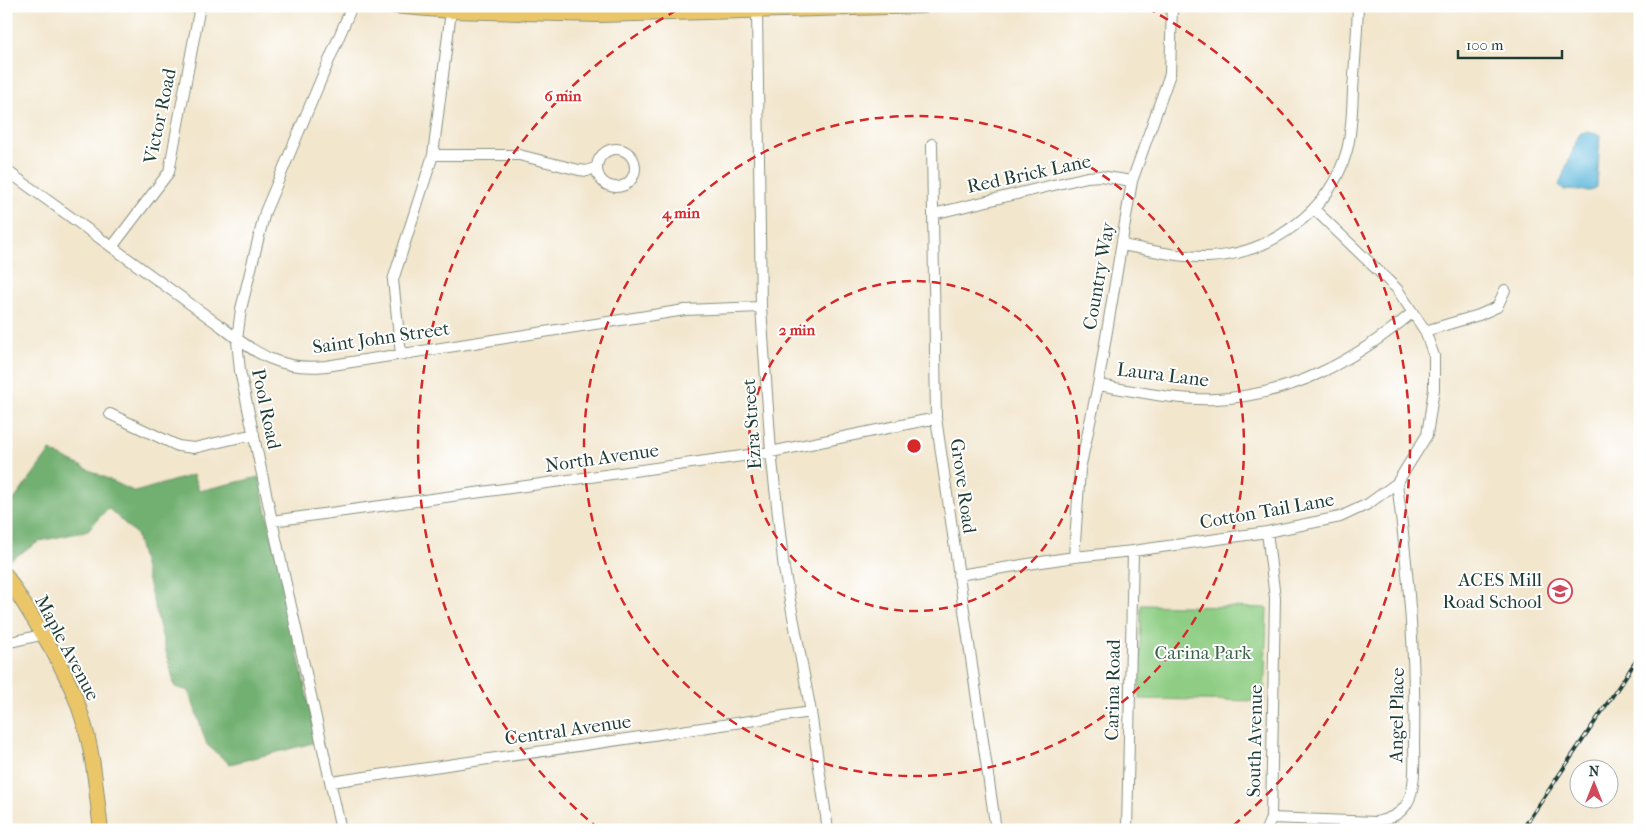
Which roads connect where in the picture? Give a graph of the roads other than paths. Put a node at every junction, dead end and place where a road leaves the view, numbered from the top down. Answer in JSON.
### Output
{"nodes":[{"id":1,"x":200,"y":6,"type":"edge"},
{"id":2,"x":352,"y":6,"type":"edge"},
{"id":3,"x":393,"y":6,"type":"edge"},
{"id":4,"x":924,"y":6,"type":"edge"},
{"id":5,"x":1172,"y":6,"type":"edge"},
{"id":6,"x":1358,"y":6,"type":"edge"},
{"id":7,"x":879,"y":7,"type":"edge"},
{"id":8,"x":737,"y":9,"type":"edge"},
{"id":9,"x":451,"y":11,"type":"junction"},
{"id":10,"x":757,"y":11,"type":"junction"},
{"id":11,"x":932,"y":144,"type":"dead end"},
{"id":12,"x":433,"y":155,"type":"junction"},
{"id":13,"x":597,"y":167,"type":"dead end"},
{"id":14,"x":6,"y":170,"type":"edge"},
{"id":15,"x":1132,"y":181,"type":"junction"},
{"id":16,"x":1314,"y":209,"type":"junction"},
{"id":17,"x":933,"y":214,"type":"junction"},
{"id":18,"x":1122,"y":245,"type":"junction"},
{"id":19,"x":112,"y":246,"type":"junction"},
{"id":20,"x":1505,"y":290,"type":"dead end"},
{"id":21,"x":761,"y":307,"type":"junction"},
{"id":22,"x":1412,"y":313,"type":"junction"},
{"id":23,"x":1425,"y":331,"type":"junction"},
{"id":24,"x":237,"y":340,"type":"junction"},
{"id":25,"x":401,"y":354,"type":"junction"},
{"id":26,"x":1098,"y":384,"type":"junction"},
{"id":27,"x":110,"y":414,"type":"dead end"},
{"id":28,"x":936,"y":418,"type":"junction"},
{"id":29,"x":254,"y":434,"type":"junction"},
{"id":30,"x":771,"y":452,"type":"junction"},
{"id":31,"x":1397,"y":483,"type":"junction"},
{"id":32,"x":272,"y":521,"type":"junction"},
{"id":33,"x":1266,"y":532,"type":"junction"},
{"id":34,"x":1134,"y":551,"type":"junction"},
{"id":35,"x":1074,"y":557,"type":"junction"},
{"id":36,"x":6,"y":575,"type":"edge"},
{"id":37,"x":958,"y":575,"type":"junction"},
{"id":38,"x":41,"y":635,"type":"junction"},
{"id":39,"x":6,"y":643,"type":"edge"},
{"id":40,"x":811,"y":712,"type":"junction"},
{"id":41,"x":330,"y":782,"type":"junction"},
{"id":42,"x":1271,"y":818,"type":"junction"},
{"id":43,"x":101,"y":830,"type":"edge"},
{"id":44,"x":341,"y":830,"type":"edge"},
{"id":45,"x":828,"y":830,"type":"edge"},
{"id":46,"x":996,"y":830,"type":"edge"},
{"id":47,"x":1128,"y":830,"type":"edge"},
{"id":48,"x":1266,"y":830,"type":"edge"}],
"edges":[{"from":1,"to":19,"type":"street","name":"Victor Road"},
{"from":2,"to":24,"type":"street","name":"Pool Road"},
{"from":3,"to":9,"type":"main road"},
{"from":4,"to":7,"type":"main road"},
{"from":5,"to":15,"type":"street","name":"Country Way"},
{"from":6,"to":16,"type":"street"},
{"from":7,"to":10,"type":"main road"},
{"from":8,"to":9,"type":"main road"},
{"from":8,"to":10,"type":"main road"},
{"from":9,"to":12,"type":"street"},
{"from":10,"to":21,"type":"street","name":"Ezra Street"},
{"from":11,"to":17,"type":"street","name":"Grove Road"},
{"from":12,"to":13,"type":"street"},
{"from":12,"to":25,"type":"street"},
{"from":14,"to":19,"type":"street","name":"Saint John Street"},
{"from":15,"to":17,"type":"street","name":"Red Brick Lane"},
{"from":15,"to":18,"type":"street","name":"Country Way"},
{"from":16,"to":18,"type":"street"},
{"from":16,"to":22,"type":"street","name":"Cotton Tail Lane"},
{"from":17,"to":28,"type":"street","name":"Grove Road"},
{"from":18,"to":26,"type":"street","name":"Country Way"},
{"from":19,"to":24,"type":"street","name":"Saint John Street"},
{"from":20,"to":23,"type":"street"},
{"from":21,"to":25,"type":"street","name":"Saint John Street"},
{"from":21,"to":30,"type":"street","name":"Ezra Street"},
{"from":22,"to":23,"type":"street","name":"Cotton Tail Lane"},
{"from":22,"to":26,"type":"street","name":"Laura Lane"},
{"from":23,"to":31,"type":"street","name":"Cotton Tail Lane"},
{"from":24,"to":25,"type":"street","name":"Saint John Street"},
{"from":24,"to":29,"type":"street","name":"Pool Road"},
{"from":26,"to":35,"type":"street","name":"Country Way"},
{"from":27,"to":29,"type":"street"},
{"from":28,"to":30,"type":"street","name":"North Avenue"},
{"from":28,"to":37,"type":"street","name":"Grove Road"},
{"from":29,"to":32,"type":"street","name":"Pool Road"},
{"from":30,"to":32,"type":"street","name":"North Avenue"},
{"from":30,"to":40,"type":"street","name":"Ezra Street"},
{"from":31,"to":33,"type":"street","name":"Cotton Tail Lane"},
{"from":31,"to":42,"type":"street","name":"Angel Place"},
{"from":32,"to":41,"type":"street","name":"Pool Road"},
{"from":33,"to":34,"type":"street","name":"Cotton Tail Lane"},
{"from":33,"to":42,"type":"street","name":"South Avenue"},
{"from":34,"to":35,"type":"street","name":"Cotton Tail Lane"},
{"from":34,"to":47,"type":"street","name":"Carina Road"},
{"from":35,"to":37,"type":"street","name":"Cotton Tail Lane"},
{"from":36,"to":38,"type":"main road","name":"Maple Avenue"},
{"from":37,"to":46,"type":"street","name":"Grove Road"},
{"from":38,"to":39,"type":"street"},
{"from":38,"to":43,"type":"main road","name":"Maple Avenue"},
{"from":40,"to":41,"type":"street","name":"Central Avenue"},
{"from":40,"to":45,"type":"street","name":"Ezra Street"},
{"from":41,"to":44,"type":"street","name":"Pool Road"},
{"from":42,"to":48,"type":"street","name":"South Avenue"}]}
